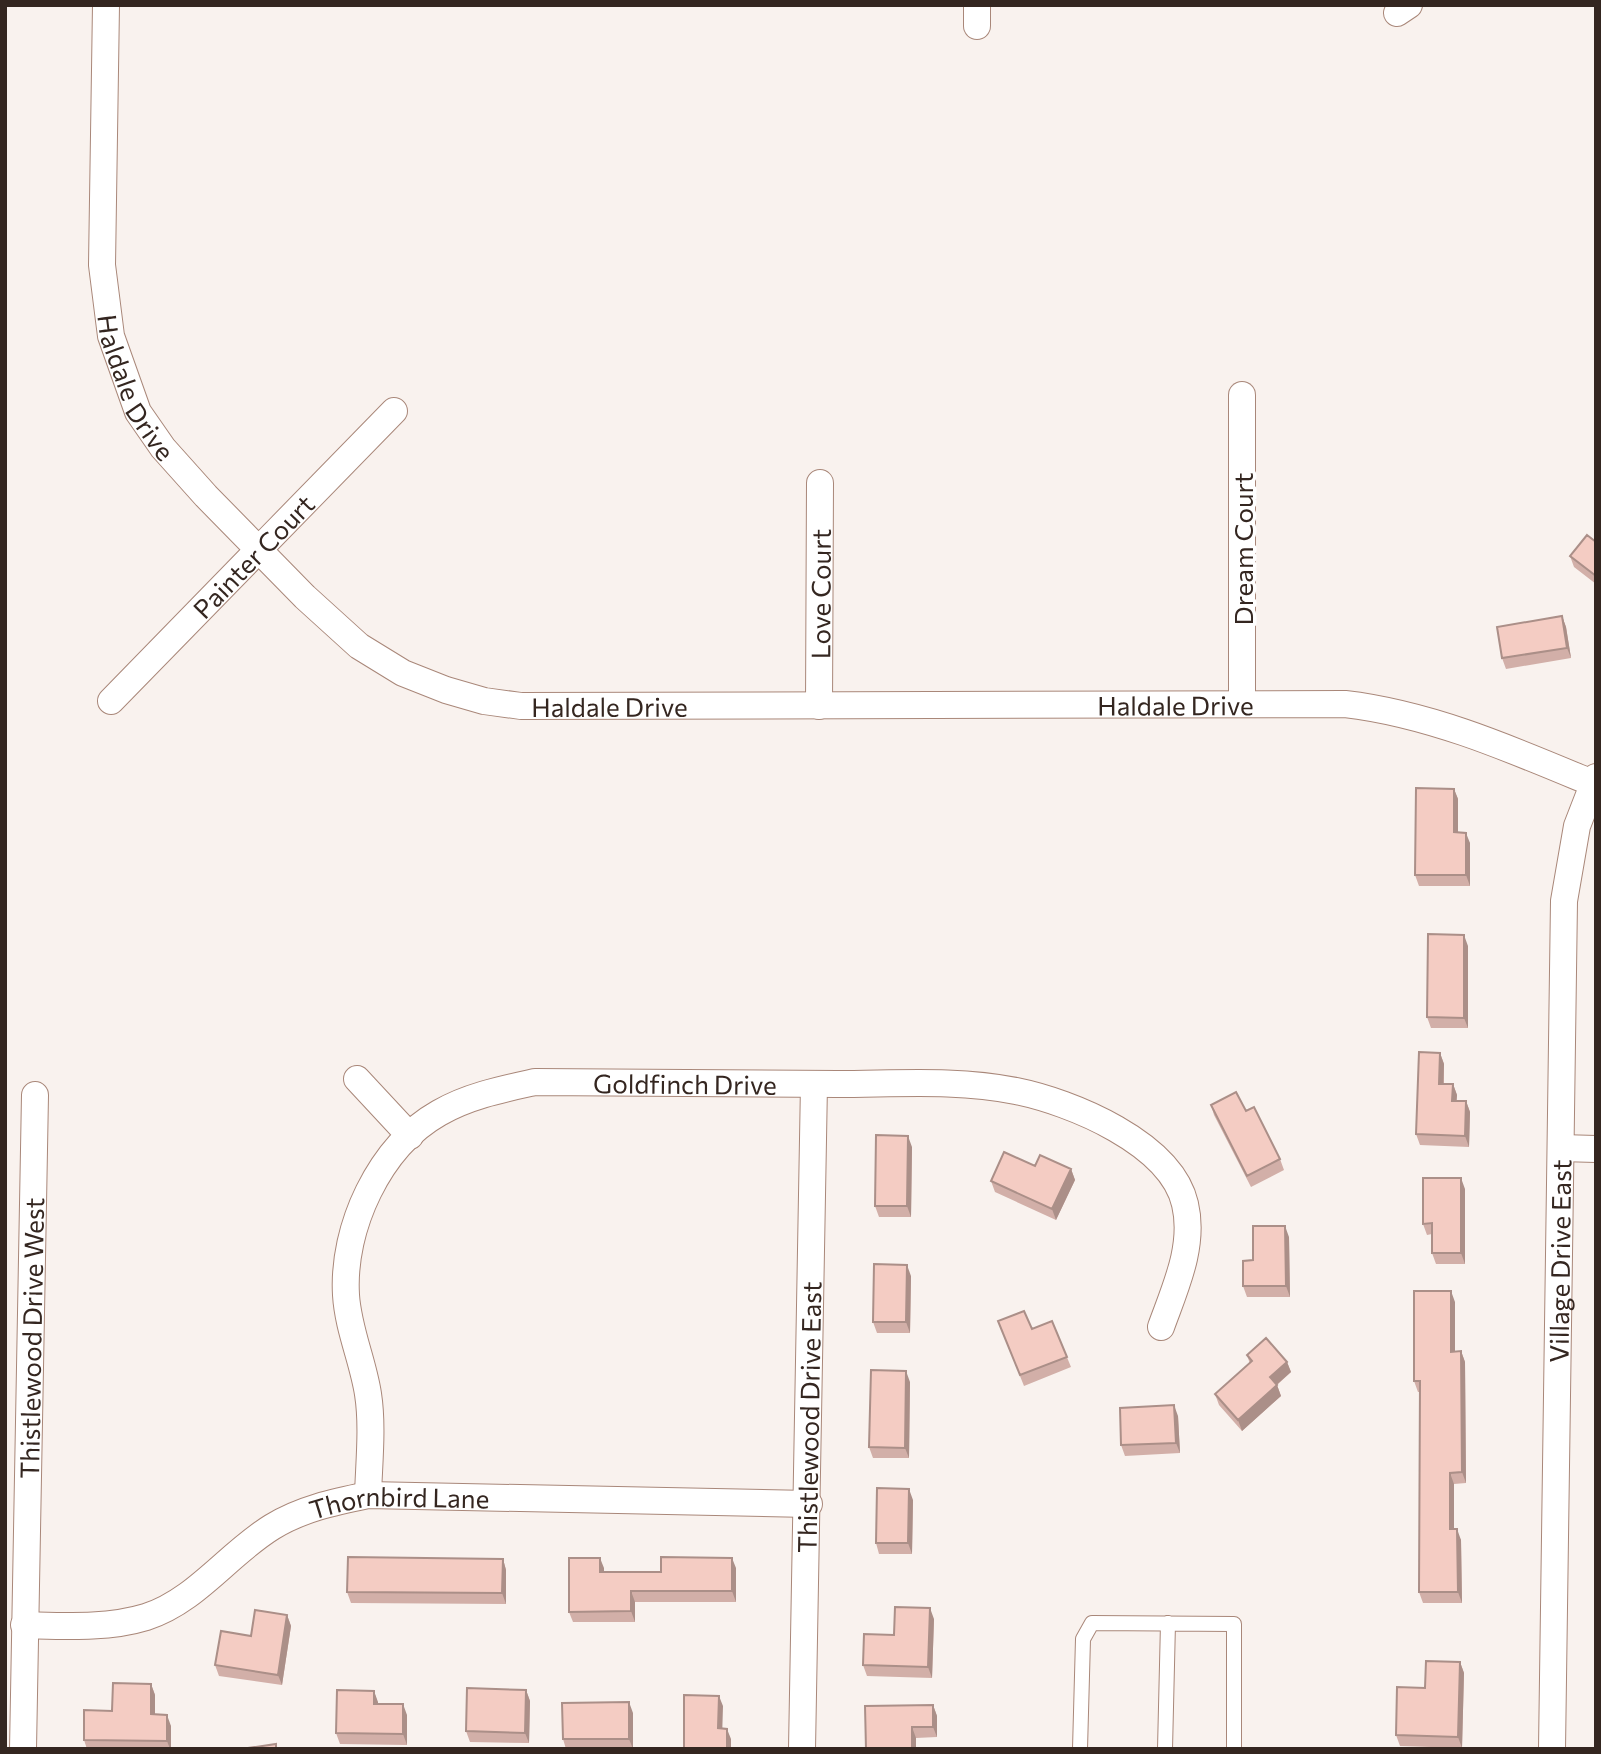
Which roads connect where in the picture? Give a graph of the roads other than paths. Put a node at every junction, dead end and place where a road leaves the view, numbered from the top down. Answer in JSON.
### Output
{"nodes":[{"id":1,"x":106,"y":5,"type":"edge"},
{"id":2,"x":1242,"y":395,"type":"dead end"},
{"id":3,"x":394,"y":411,"type":"dead end"},
{"id":4,"x":820,"y":483,"type":"dead end"},
{"id":5,"x":260,"y":549,"type":"junction"},
{"id":6,"x":111,"y":701,"type":"dead end"},
{"id":7,"x":1242,"y":703,"type":"junction"},
{"id":8,"x":819,"y":706,"type":"junction"},
{"id":9,"x":1594,"y":780,"type":"edge"},
{"id":10,"x":357,"y":1079,"type":"dead end"},
{"id":11,"x":814,"y":1084,"type":"junction"},
{"id":12,"x":35,"y":1095,"type":"dead end"},
{"id":13,"x":410,"y":1136,"type":"junction"},
{"id":14,"x":1561,"y":1148,"type":"junction"},
{"id":15,"x":1596,"y":1149,"type":"edge"},
{"id":16,"x":1161,"y":1326,"type":"dead end"},
{"id":17,"x":368,"y":1495,"type":"junction"},
{"id":18,"x":808,"y":1503,"type":"junction"},
{"id":19,"x":1168,"y":1623,"type":"junction"},
{"id":20,"x":24,"y":1625,"type":"junction"},
{"id":21,"x":23,"y":1749,"type":"edge"},
{"id":22,"x":802,"y":1749,"type":"edge"},
{"id":23,"x":1080,"y":1749,"type":"edge"},
{"id":24,"x":1165,"y":1749,"type":"edge"},
{"id":25,"x":1234,"y":1749,"type":"edge"},
{"id":26,"x":1552,"y":1749,"type":"edge"}],
"edges":[{"from":1,"to":5,"type":"street","name":"Haldale Drive"},
{"from":2,"to":7,"type":"street","name":"Dream Court"},
{"from":3,"to":5,"type":"street","name":"Painter Court"},
{"from":4,"to":8,"type":"street","name":"Love Court"},
{"from":5,"to":6,"type":"street","name":"Painter Court"},
{"from":5,"to":8,"type":"street","name":"Haldale Drive"},
{"from":7,"to":8,"type":"street","name":"Haldale Drive"},
{"from":7,"to":9,"type":"street","name":"Haldale Drive"},
{"from":9,"to":14,"type":"street","name":"Village Drive East"},
{"from":10,"to":13,"type":"street"},
{"from":11,"to":13,"type":"street","name":"Goldfinch Drive"},
{"from":11,"to":16,"type":"street","name":"Goldfinch Drive"},
{"from":11,"to":18,"type":"street","name":"Thistlewood Drive East"},
{"from":12,"to":20,"type":"street","name":"Thistlewood Drive West"},
{"from":13,"to":17,"type":"street","name":"Goldfinch Drive"},
{"from":14,"to":15,"type":"street"},
{"from":14,"to":26,"type":"street","name":"Village Drive East"},
{"from":17,"to":18,"type":"street","name":"Thornbird Lane"},
{"from":17,"to":20,"type":"street","name":"Thornbird Lane"},
{"from":18,"to":22,"type":"street","name":"Thistlewood Drive East"},
{"from":19,"to":23,"type":"lane"},
{"from":19,"to":24,"type":"lane"},
{"from":19,"to":25,"type":"lane"},
{"from":20,"to":21,"type":"street","name":"Thistlewood Drive West"}]}
